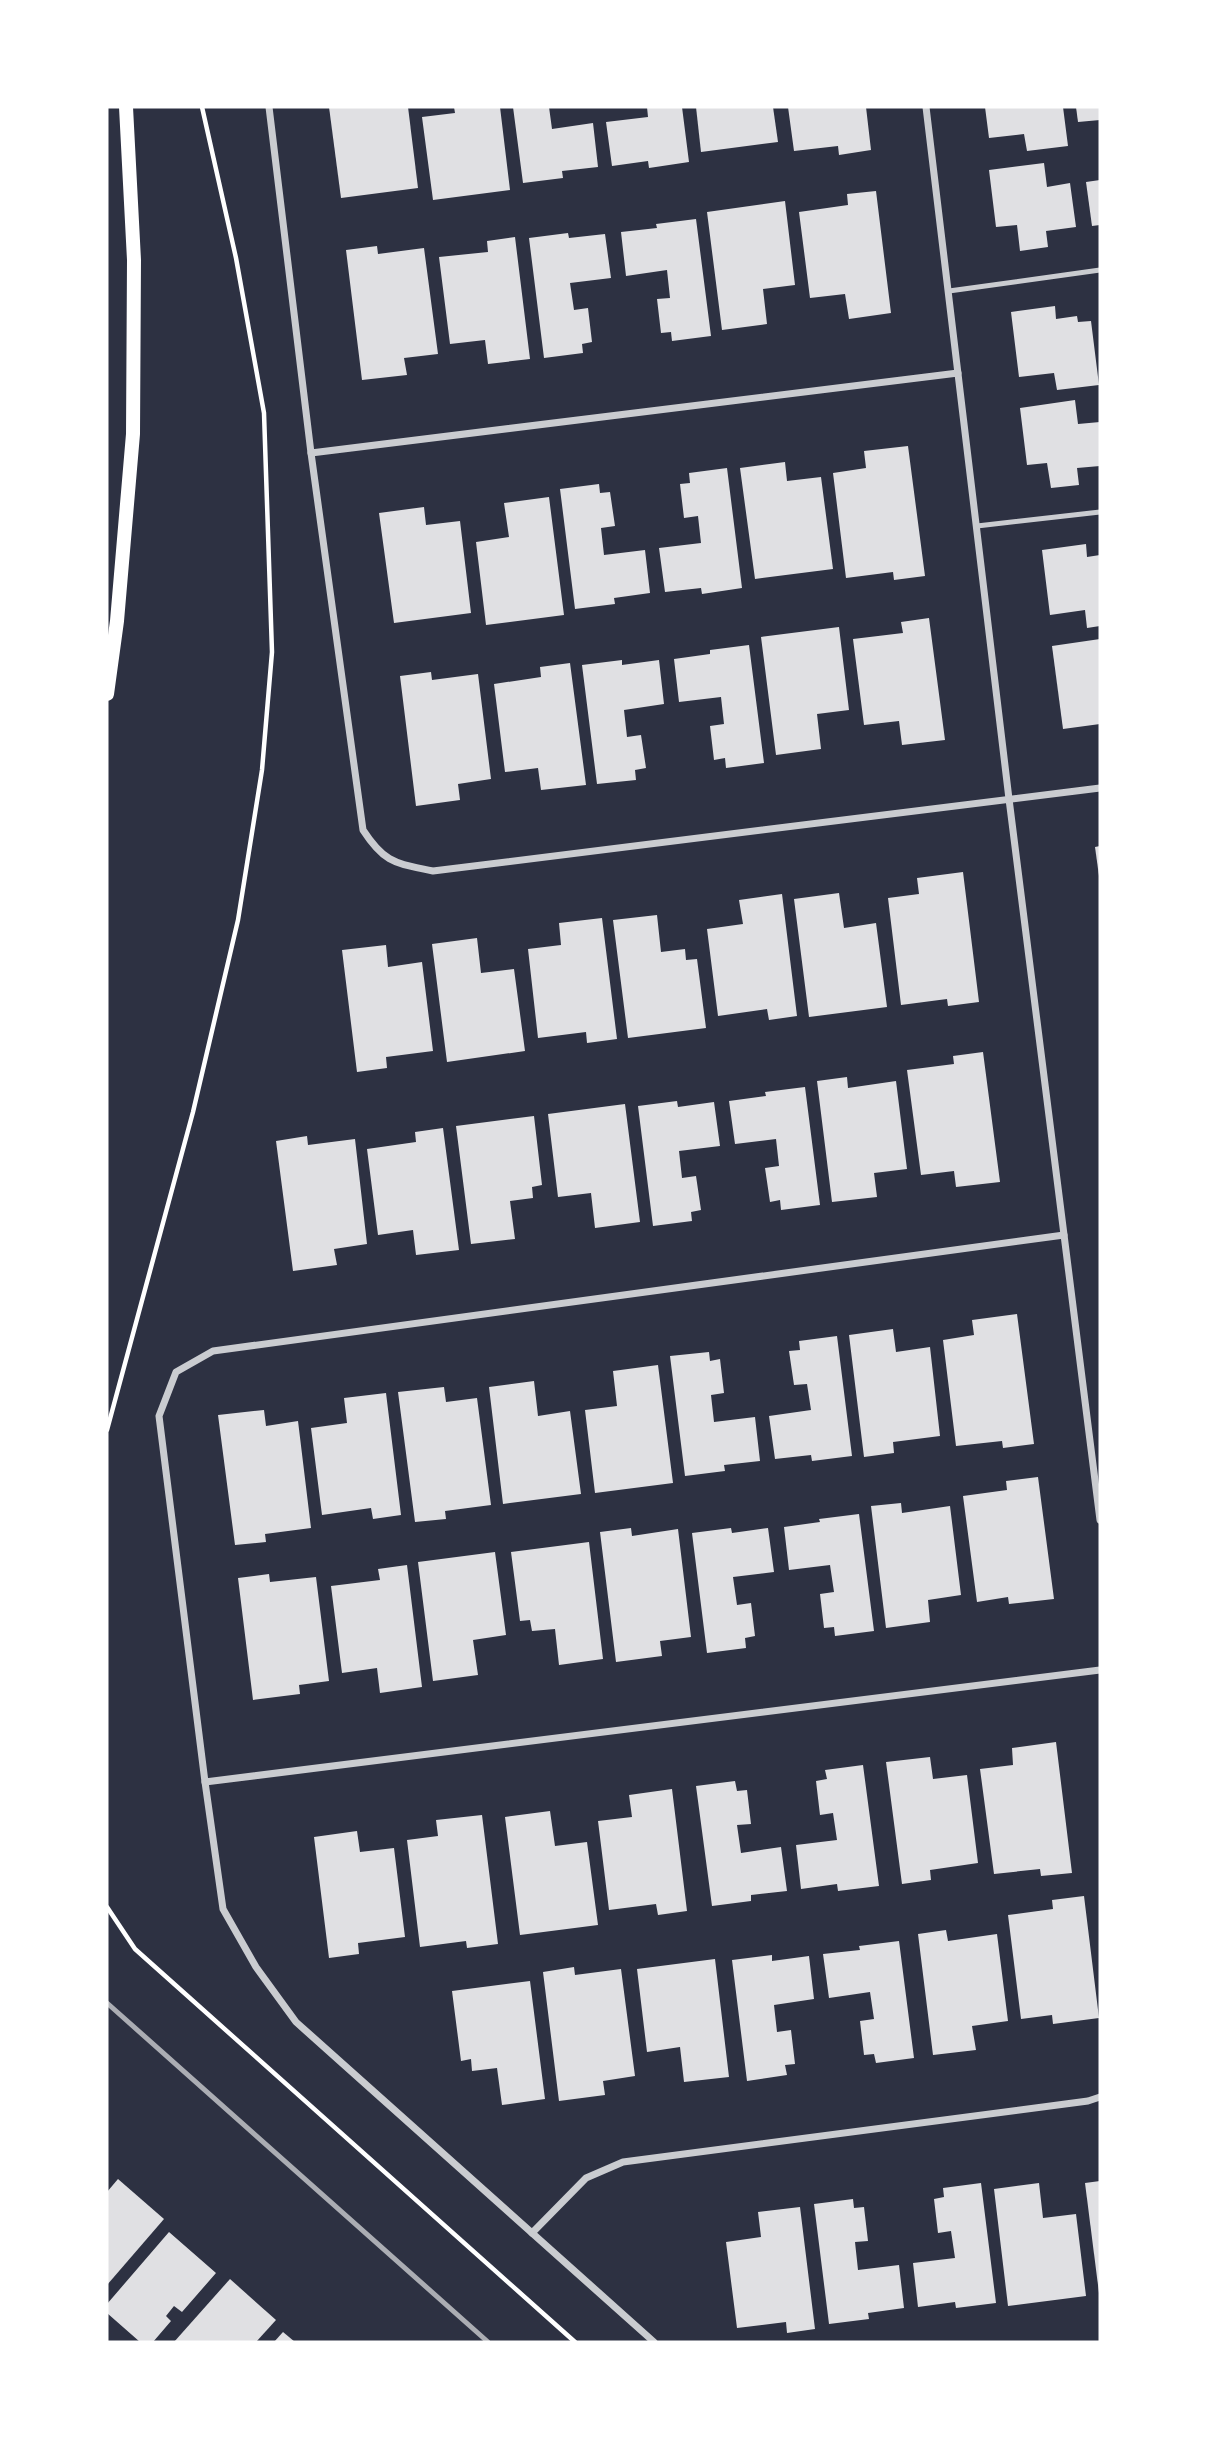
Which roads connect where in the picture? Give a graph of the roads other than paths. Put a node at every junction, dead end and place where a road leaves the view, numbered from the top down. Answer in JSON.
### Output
{"nodes":[{"id":1,"x":126,"y":107,"type":"edge"},
{"id":2,"x":269,"y":107,"type":"edge"},
{"id":3,"x":926,"y":107,"type":"edge"},
{"id":4,"x":1100,"y":270,"type":"edge"},
{"id":5,"x":949,"y":291,"type":"junction"},
{"id":6,"x":958,"y":373,"type":"junction"},
{"id":7,"x":311,"y":453,"type":"junction"},
{"id":8,"x":1100,"y":512,"type":"edge"},
{"id":9,"x":977,"y":526,"type":"junction"},
{"id":10,"x":107,"y":694,"type":"edge"},
{"id":11,"x":1100,"y":788,"type":"edge"},
{"id":12,"x":1009,"y":799,"type":"junction"},
{"id":13,"x":1064,"y":1235,"type":"junction"},
{"id":14,"x":1100,"y":1520,"type":"edge"},
{"id":15,"x":1100,"y":1670,"type":"edge"},
{"id":16,"x":205,"y":1782,"type":"junction"},
{"id":17,"x":1100,"y":2096,"type":"edge"},
{"id":18,"x":532,"y":2233,"type":"junction"},
{"id":19,"x":654,"y":2342,"type":"edge"}],
"edges":[{"from":1,"to":10,"type":"main road"},
{"from":2,"to":7,"type":"street"},
{"from":3,"to":5,"type":"street"},
{"from":4,"to":5,"type":"lane"},
{"from":5,"to":6,"type":"street"},
{"from":6,"to":7,"type":"street"},
{"from":6,"to":9,"type":"street"},
{"from":7,"to":12,"type":"street"},
{"from":8,"to":9,"type":"lane"},
{"from":9,"to":12,"type":"street"},
{"from":11,"to":12,"type":"street"},
{"from":12,"to":13,"type":"street"},
{"from":13,"to":14,"type":"street"},
{"from":13,"to":16,"type":"street"},
{"from":15,"to":16,"type":"street"},
{"from":16,"to":18,"type":"street"},
{"from":17,"to":18,"type":"street"},
{"from":18,"to":19,"type":"street"}]}
